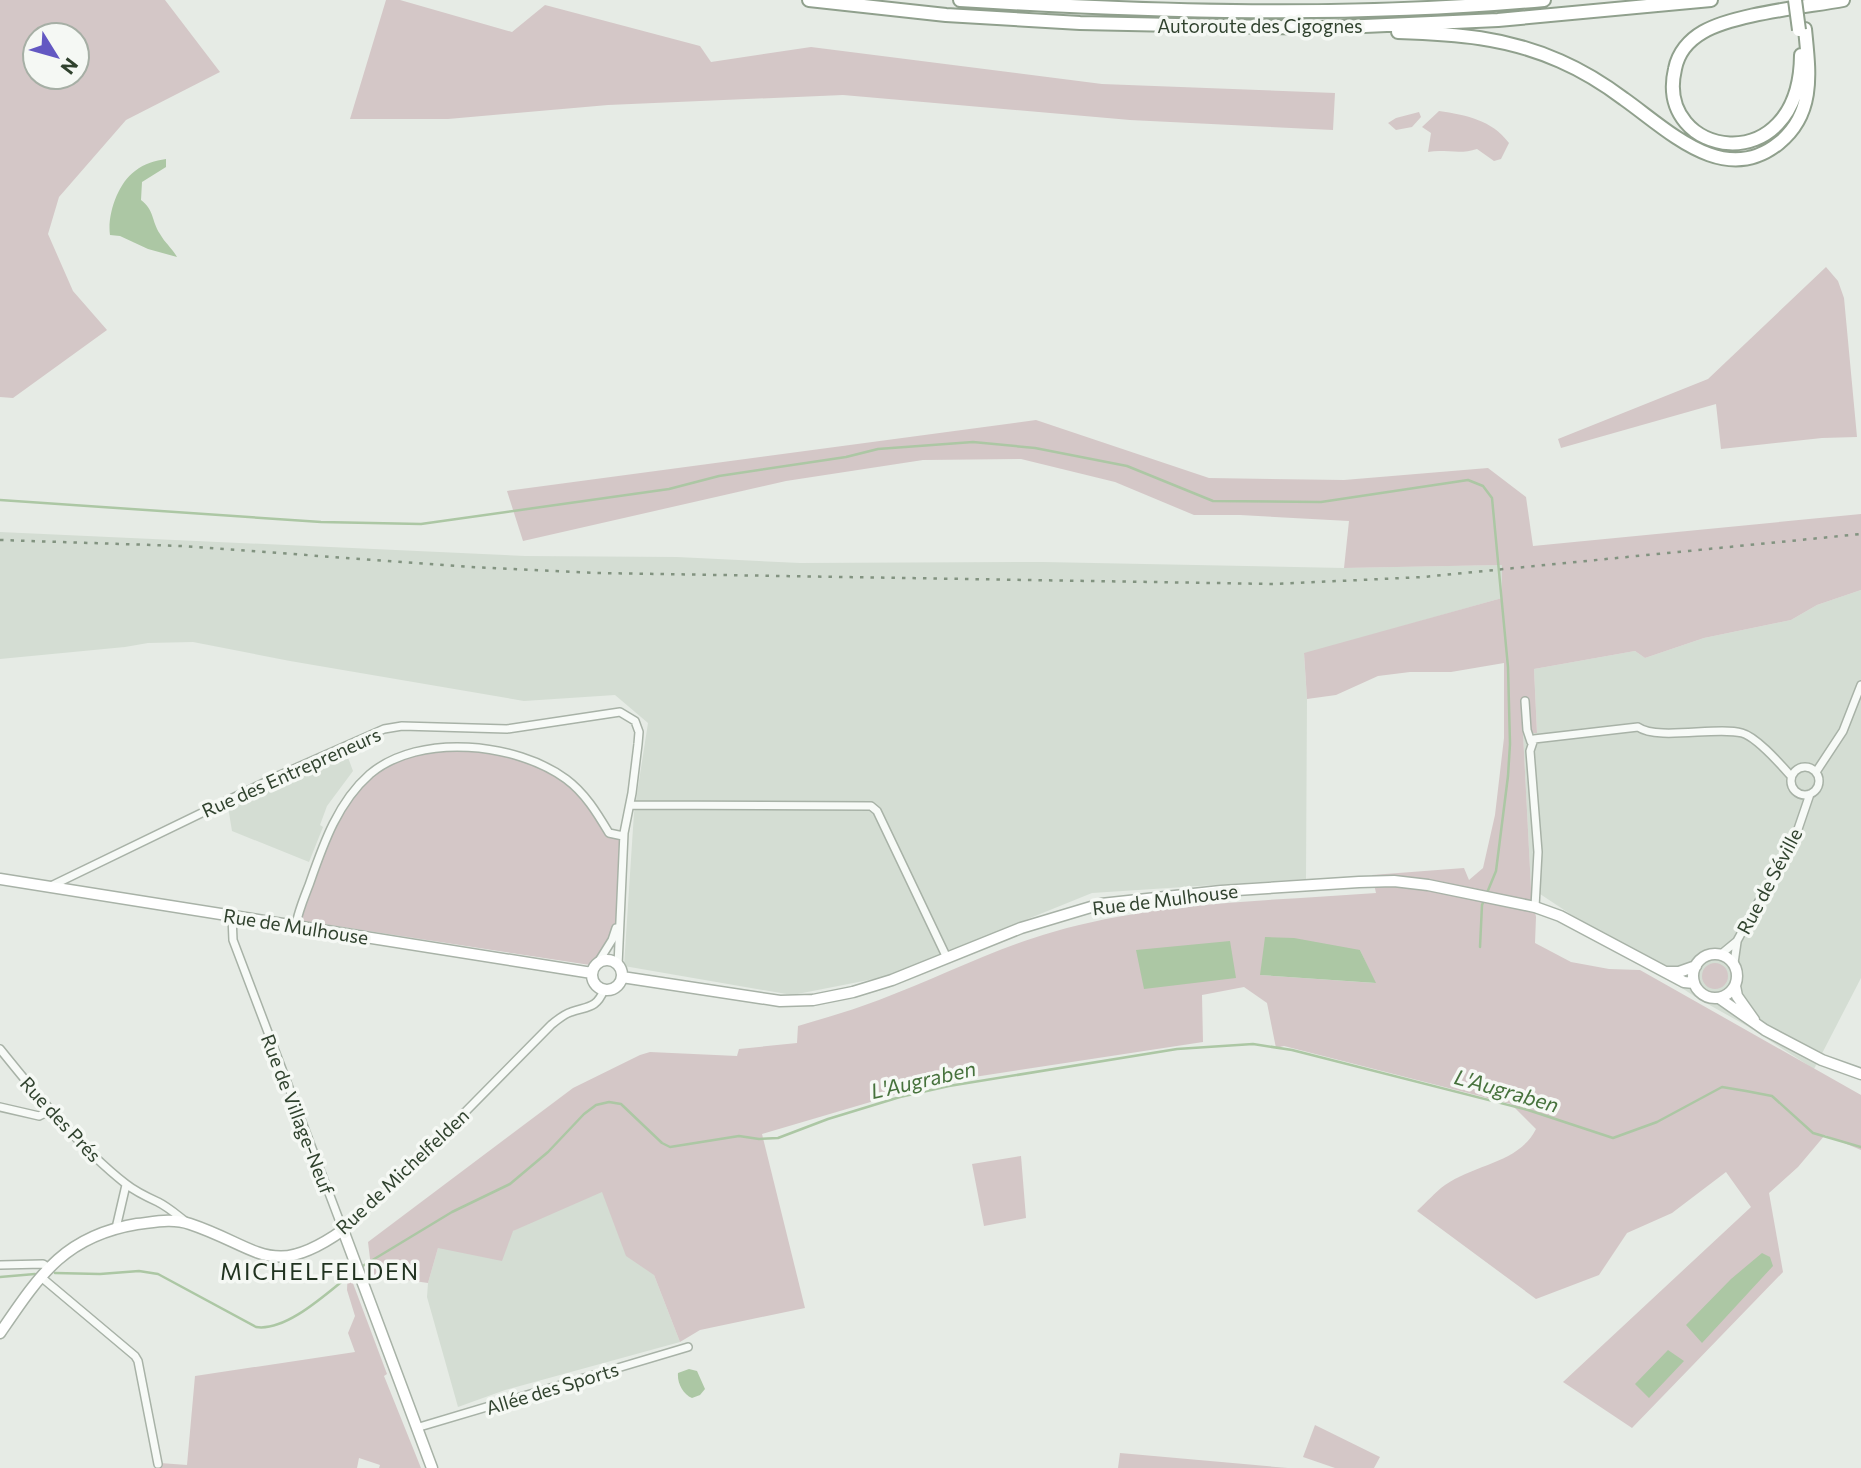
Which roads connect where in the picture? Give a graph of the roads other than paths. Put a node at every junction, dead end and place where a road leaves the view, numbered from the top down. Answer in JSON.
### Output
{"nodes":[{"id":1,"x":809,"y":0,"type":"edge"},
{"id":2,"x":960,"y":0,"type":"edge"},
{"id":3,"x":1544,"y":0,"type":"edge"},
{"id":4,"x":1712,"y":0,"type":"edge"},
{"id":5,"x":1795,"y":0,"type":"edge"},
{"id":6,"x":1801,"y":0,"type":"edge"},
{"id":7,"x":1843,"y":0,"type":"edge"},
{"id":8,"x":1346,"y":27,"type":"junction"},
{"id":9,"x":1802,"y":29,"type":"junction"},
{"id":10,"x":1861,"y":685,"type":"edge"},
{"id":11,"x":1525,"y":701,"type":"dead end"},
{"id":12,"x":1531,"y":742,"type":"junction"},
{"id":13,"x":1829,"y":752,"type":"junction"},
{"id":14,"x":1776,"y":759,"type":"junction"},
{"id":15,"x":1809,"y":767,"type":"junction"},
{"id":16,"x":1797,"y":769,"type":"junction"},
{"id":17,"x":1816,"y":772,"type":"junction"},
{"id":18,"x":1791,"y":776,"type":"junction"},
{"id":19,"x":1799,"y":794,"type":"junction"},
{"id":20,"x":1810,"y":794,"type":"junction"},
{"id":21,"x":630,"y":805,"type":"junction"},
{"id":22,"x":1801,"y":821,"type":"junction"},
{"id":23,"x":624,"y":836,"type":"junction"},
{"id":24,"x":0,"y":879,"type":"edge"},
{"id":25,"x":51,"y":887,"type":"junction"},
{"id":26,"x":1535,"y":907,"type":"junction"},
{"id":27,"x":232,"y":916,"type":"junction"},
{"id":28,"x":619,"y":921,"type":"junction"},
{"id":29,"x":296,"y":925,"type":"junction"},
{"id":30,"x":1737,"y":941,"type":"junction"},
{"id":31,"x":1720,"y":955,"type":"junction"},
{"id":32,"x":947,"y":958,"type":"junction"},
{"id":33,"x":1734,"y":963,"type":"junction"},
{"id":34,"x":618,"y":965,"type":"junction"},
{"id":35,"x":1696,"y":965,"type":"junction"},
{"id":36,"x":595,"y":969,"type":"junction"},
{"id":37,"x":1666,"y":972,"type":"junction"},
{"id":38,"x":622,"y":977,"type":"junction"},
{"id":39,"x":1694,"y":983,"type":"junction"},
{"id":40,"x":1735,"y":986,"type":"junction"},
{"id":41,"x":604,"y":990,"type":"junction"},
{"id":42,"x":1719,"y":999,"type":"junction"},
{"id":43,"x":1758,"y":1026,"type":"junction"},
{"id":44,"x":0,"y":1049,"type":"edge"},
{"id":45,"x":1861,"y":1074,"type":"edge"},
{"id":46,"x":12,"y":1100,"type":"dead end"},
{"id":47,"x":0,"y":1107,"type":"edge"},
{"id":48,"x":11,"y":1109,"type":"junction"},
{"id":49,"x":51,"y":1110,"type":"junction"},
{"id":50,"x":126,"y":1185,"type":"junction"},
{"id":51,"x":159,"y":1203,"type":"junction"},
{"id":52,"x":167,"y":1220,"type":"junction"},
{"id":53,"x":190,"y":1224,"type":"junction"},
{"id":54,"x":116,"y":1228,"type":"junction"},
{"id":55,"x":342,"y":1230,"type":"junction"},
{"id":56,"x":0,"y":1265,"type":"edge"},
{"id":57,"x":49,"y":1268,"type":"junction"},
{"id":58,"x":41,"y":1277,"type":"junction"},
{"id":59,"x":0,"y":1333,"type":"edge"},
{"id":60,"x":688,"y":1347,"type":"dead end"},
{"id":61,"x":416,"y":1428,"type":"junction"},
{"id":62,"x":158,"y":1464,"type":"dead end"},
{"id":63,"x":432,"y":1468,"type":"edge"}],
"edges":[{"from":1,"to":8,"type":"highway","name":"Autoroute des Cigognes"},
{"from":2,"to":3,"type":"highway","name":"Autoroute des Cigognes"},
{"from":4,"to":8,"type":"highway","name":"Autoroute des Cigognes"},
{"from":5,"to":9,"type":"highway","bridge":true},
{"from":6,"to":9,"type":"highway"},
{"from":7,"to":9,"type":"highway"},
{"from":8,"to":9,"type":"highway"},
{"from":10,"to":13,"type":"street","name":"Rue de Séville"},
{"from":11,"to":12,"type":"street"},
{"from":12,"to":14,"type":"street"},
{"from":12,"to":26,"type":"street"},
{"from":13,"to":15,"type":"street","name":"Rue de Séville"},
{"from":13,"to":17,"type":"street","name":"Rue de Séville"},
{"from":14,"to":16,"type":"street"},
{"from":14,"to":18,"type":"street","name":"Rue de Séville"},
{"from":15,"to":16,"type":"street","name":"Rue de Séville"},
{"from":15,"to":17,"type":"street"},
{"from":16,"to":18,"type":"street"},
{"from":17,"to":20,"type":"street","name":"Rue de Séville"},
{"from":18,"to":19,"type":"street","name":"Rue de Séville"},
{"from":19,"to":20,"type":"street"},
{"from":19,"to":22,"type":"street","name":"Rue de Séville"},
{"from":20,"to":22,"type":"street","name":"Rue de Séville"},
{"from":21,"to":23,"type":"street","name":"Rue des Entrepreneurs"},
{"from":21,"to":25,"type":"street","name":"Rue des Entrepreneurs"},
{"from":21,"to":32,"type":"street"},
{"from":22,"to":30,"type":"street","name":"Rue de Séville"},
{"from":23,"to":28,"type":"street","name":"Rue des Entrepreneurs"},
{"from":23,"to":29,"type":"street"},
{"from":24,"to":25,"type":"main road","name":"Rue de Mulhouse"},
{"from":25,"to":27,"type":"main road","name":"Rue de Mulhouse"},
{"from":26,"to":32,"type":"main road","name":"Rue de Mulhouse"},
{"from":26,"to":37,"type":"main road","name":"Rue de Mulhouse"},
{"from":27,"to":29,"type":"main road","name":"Rue de Mulhouse"},
{"from":27,"to":55,"type":"street","name":"Rue de Village-Neuf"},
{"from":28,"to":34,"type":"street","name":"Rue des Entrepreneurs"},
{"from":28,"to":36,"type":"street","name":"Rue des Entrepreneurs"},
{"from":29,"to":36,"type":"main road","name":"Rue de Mulhouse"},
{"from":30,"to":31,"type":"street","name":"Rue de Séville"},
{"from":30,"to":33,"type":"street","name":"Rue de Séville"},
{"from":31,"to":33,"type":"main road"},
{"from":31,"to":35,"type":"main road"},
{"from":32,"to":38,"type":"main road","name":"Rue de Mulhouse"},
{"from":33,"to":40,"type":"main road"},
{"from":34,"to":36,"type":"main road"},
{"from":34,"to":38,"type":"main road"},
{"from":35,"to":37,"type":"main road"},
{"from":35,"to":39,"type":"main road"},
{"from":36,"to":41,"type":"main road"},
{"from":37,"to":39,"type":"main road","name":"Rue de Mulhouse"},
{"from":38,"to":41,"type":"main road"},
{"from":39,"to":42,"type":"main road"},
{"from":40,"to":42,"type":"main road"},
{"from":40,"to":43,"type":"main road"},
{"from":41,"to":55,"type":"street","name":"Rue de Michelfelden"},
{"from":42,"to":43,"type":"main road"},
{"from":43,"to":45,"type":"main road"},
{"from":44,"to":49,"type":"street","name":"Rue des Prés"},
{"from":46,"to":48,"type":"street"},
{"from":47,"to":48,"type":"street"},
{"from":48,"to":49,"type":"street"},
{"from":49,"to":50,"type":"street","name":"Rue des Prés"},
{"from":50,"to":51,"type":"street","name":"Rue des Prés"},
{"from":50,"to":54,"type":"street"},
{"from":51,"to":52,"type":"street"},
{"from":51,"to":53,"type":"street","name":"Rue des Prés"},
{"from":52,"to":53,"type":"main road","name":"Rue de Michelfelden"},
{"from":52,"to":54,"type":"main road","name":"Rue de Michelfelden"},
{"from":53,"to":55,"type":"main road","name":"Rue de Michelfelden"},
{"from":54,"to":57,"type":"main road","name":"Rue de Michelfelden"},
{"from":55,"to":61,"type":"main road","name":"Rue de Village-Neuf"},
{"from":56,"to":57,"type":"street"},
{"from":57,"to":58,"type":"main road","name":"Rue de Michelfelden"},
{"from":58,"to":59,"type":"main road","name":"Rue de Michelfelden"},
{"from":58,"to":62,"type":"street"},
{"from":60,"to":61,"type":"street","name":"Allée des Sports"},
{"from":61,"to":63,"type":"main road","name":"Rue de Village-Neuf"}]}
